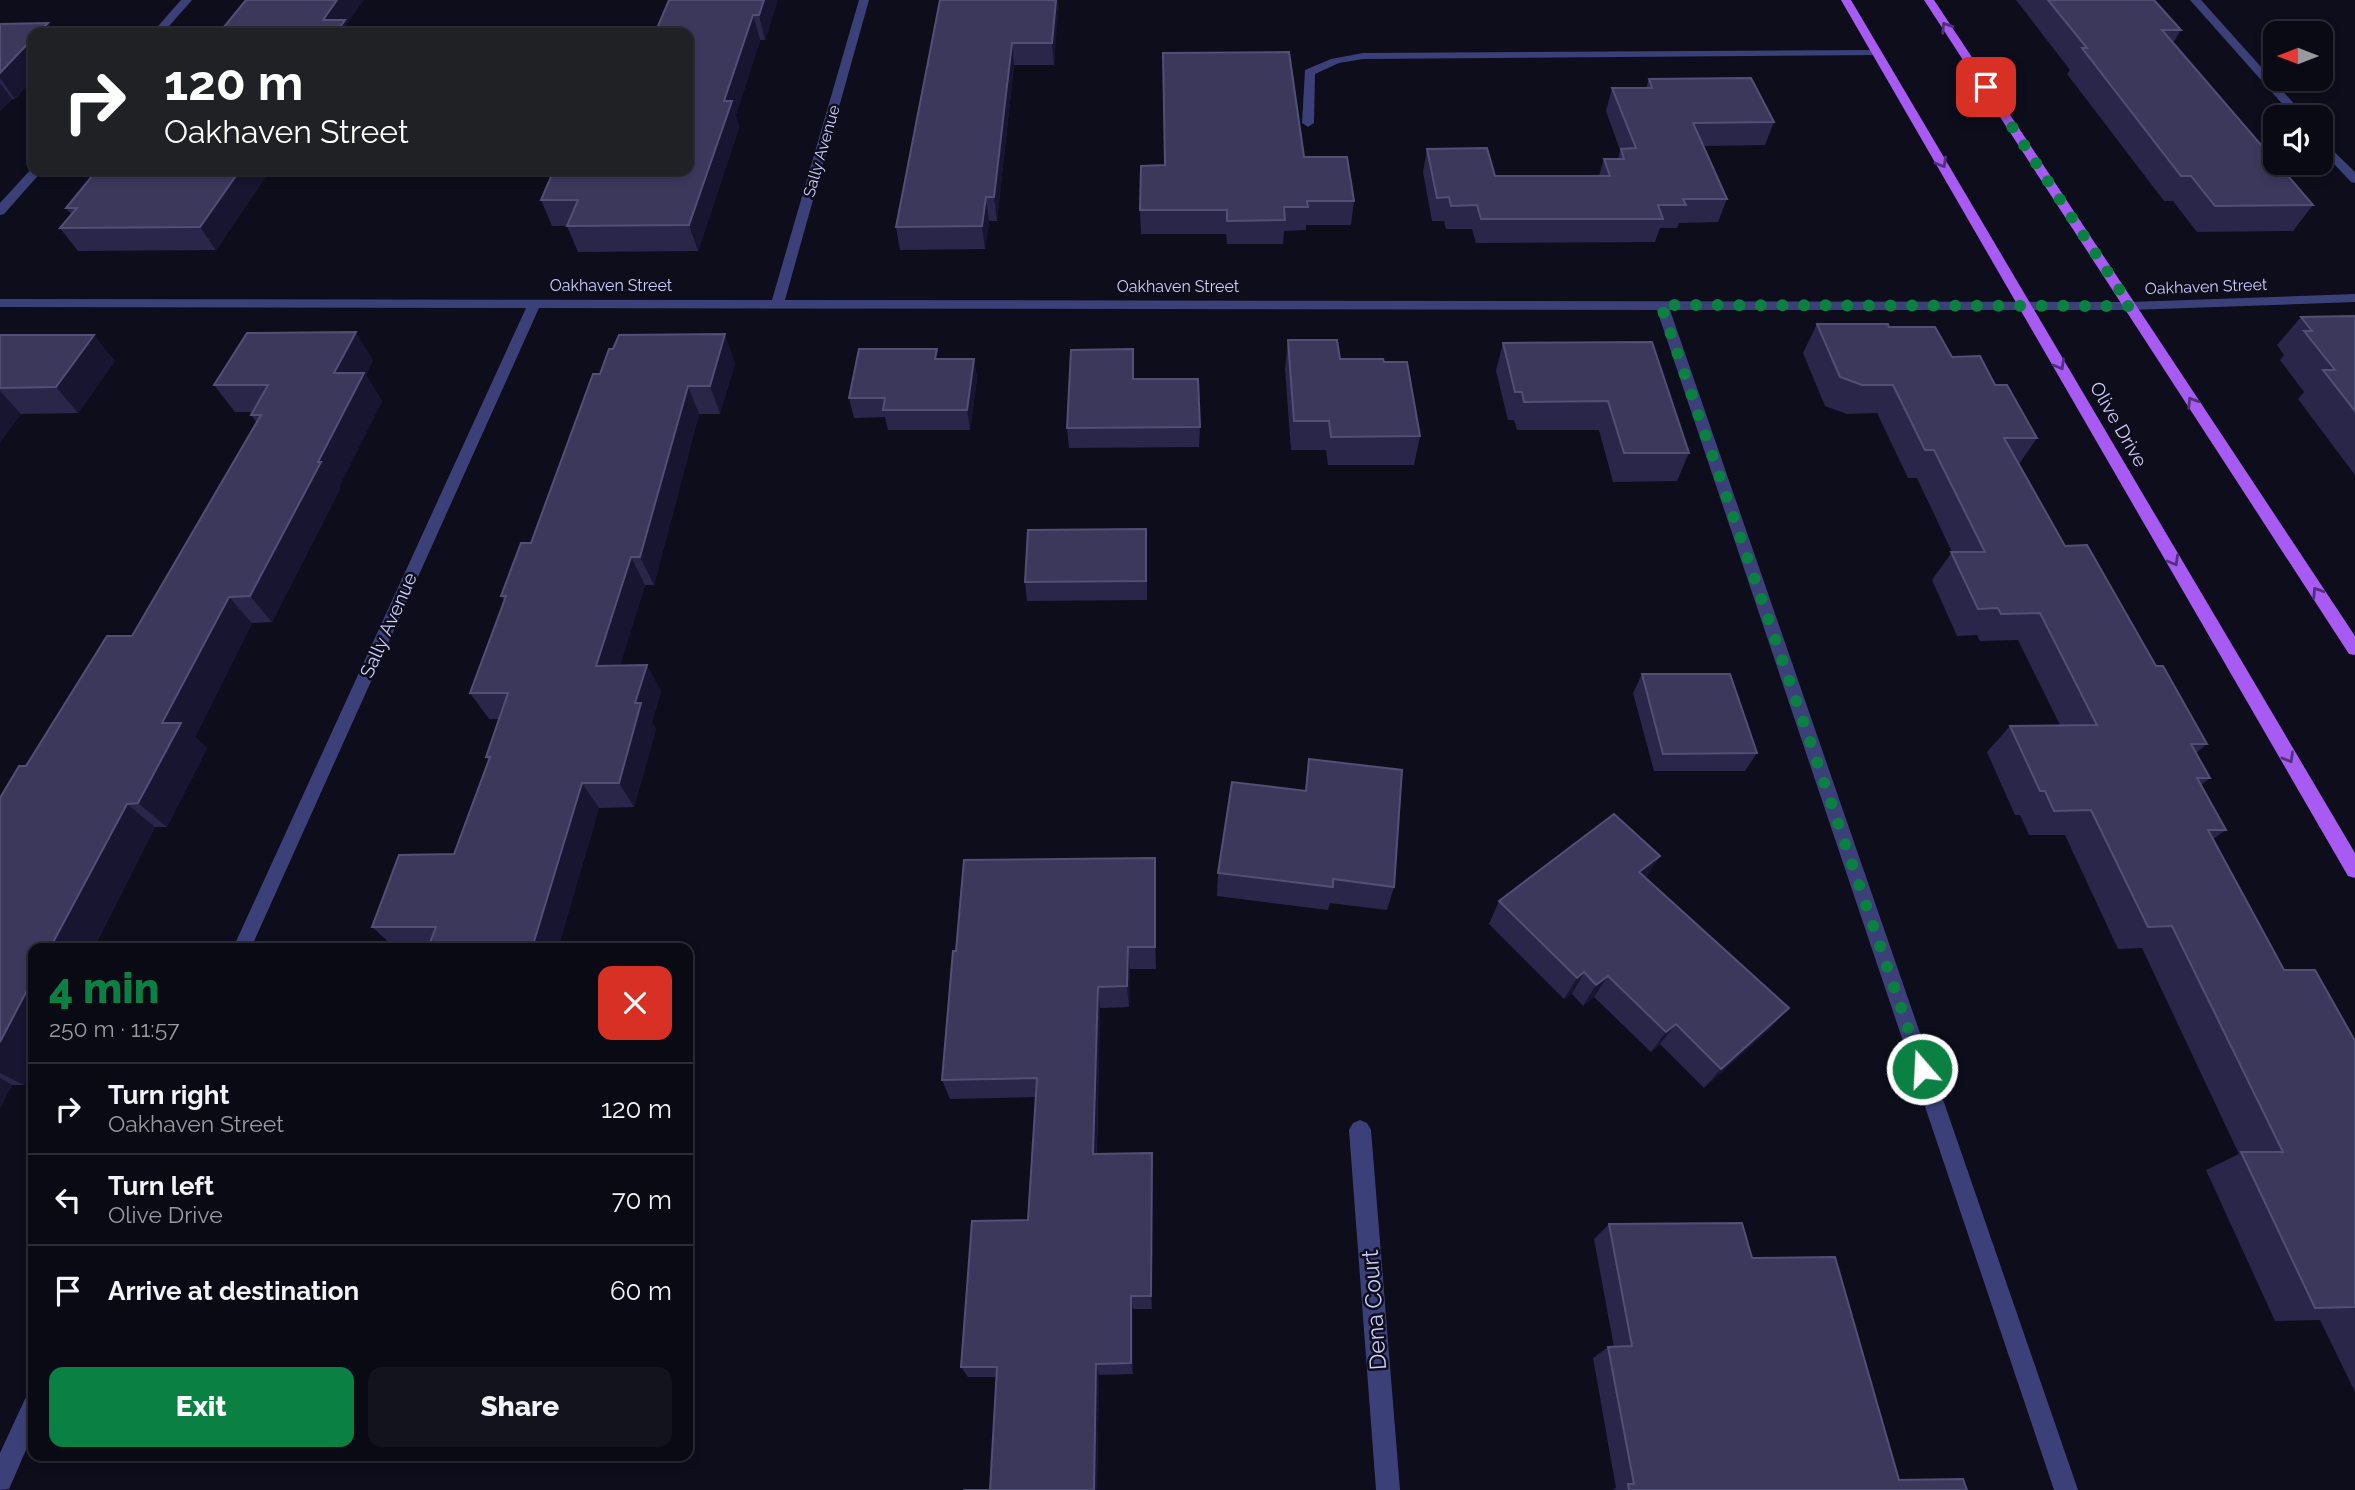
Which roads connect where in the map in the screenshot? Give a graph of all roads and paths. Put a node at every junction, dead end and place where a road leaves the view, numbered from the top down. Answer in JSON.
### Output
{"nodes":[{"id":1,"x":187,"y":0,"type":"edge"},
{"id":2,"x":864,"y":0,"type":"edge"},
{"id":3,"x":1846,"y":0,"type":"edge"},
{"id":4,"x":1928,"y":0,"type":"edge"},
{"id":5,"x":2194,"y":0,"type":"edge"},
{"id":6,"x":162,"y":28,"type":"edge"},
{"id":7,"x":1878,"y":53,"type":"junction"},
{"id":8,"x":2289,"y":105,"type":"edge"},
{"id":9,"x":1308,"y":123,"type":"dead end"},
{"id":10,"x":2333,"y":155,"type":"edge"},
{"id":11,"x":32,"y":175,"type":"edge"},
{"id":12,"x":2355,"y":179,"type":"edge"},
{"id":13,"x":0,"y":211,"type":"edge"},
{"id":14,"x":2355,"y":298,"type":"edge"},
{"id":15,"x":535,"y":302,"type":"junction"},
{"id":16,"x":778,"y":302,"type":"junction"},
{"id":17,"x":0,"y":303,"type":"edge"},
{"id":18,"x":1661,"y":305,"type":"junction"},
{"id":19,"x":2025,"y":306,"type":"junction"},
{"id":20,"x":2130,"y":306,"type":"junction"},
{"id":21,"x":2355,"y":649,"type":"edge"},
{"id":22,"x":2355,"y":870,"type":"edge"},
{"id":23,"x":244,"y":943,"type":"edge"},
{"id":24,"x":1360,"y":1130,"type":"dead end"},
{"id":25,"x":28,"y":1418,"type":"edge"},
{"id":26,"x":0,"y":1480,"type":"edge"},
{"id":27,"x":1388,"y":1490,"type":"edge"},
{"id":28,"x":2066,"y":1490,"type":"edge"}],
"edges":[{"from":1,"to":6,"type":"street"},
{"from":2,"to":16,"type":"street","name":"Sally Avenue"},
{"from":3,"to":7,"type":"main road","name":"Olive Drive"},
{"from":20,"to":4,"type":"main road","one_way":true},
{"from":5,"to":8,"type":"street"},
{"from":7,"to":9,"type":"street"},
{"from":7,"to":19,"type":"main road","name":"Olive Drive","one_way":true},
{"from":10,"to":12,"type":"street"},
{"from":11,"to":13,"type":"street"},
{"from":14,"to":20,"type":"street","name":"Oakhaven Street"},
{"from":15,"to":16,"type":"street","name":"Oakhaven Street"},
{"from":15,"to":17,"type":"street","name":"Oakhaven Street"},
{"from":15,"to":23,"type":"street","name":"Sally Avenue"},
{"from":16,"to":18,"type":"street","name":"Oakhaven Street"},
{"from":18,"to":19,"type":"street","name":"Oakhaven Street"},
{"from":18,"to":28,"type":"street"},
{"from":19,"to":20,"type":"street","name":"Oakhaven Street"},
{"from":19,"to":22,"type":"main road","name":"Olive Drive","one_way":true},
{"from":21,"to":20,"type":"main road","one_way":true},
{"from":24,"to":27,"type":"street","name":"Dena Court"},
{"from":25,"to":26,"type":"street"}]}
